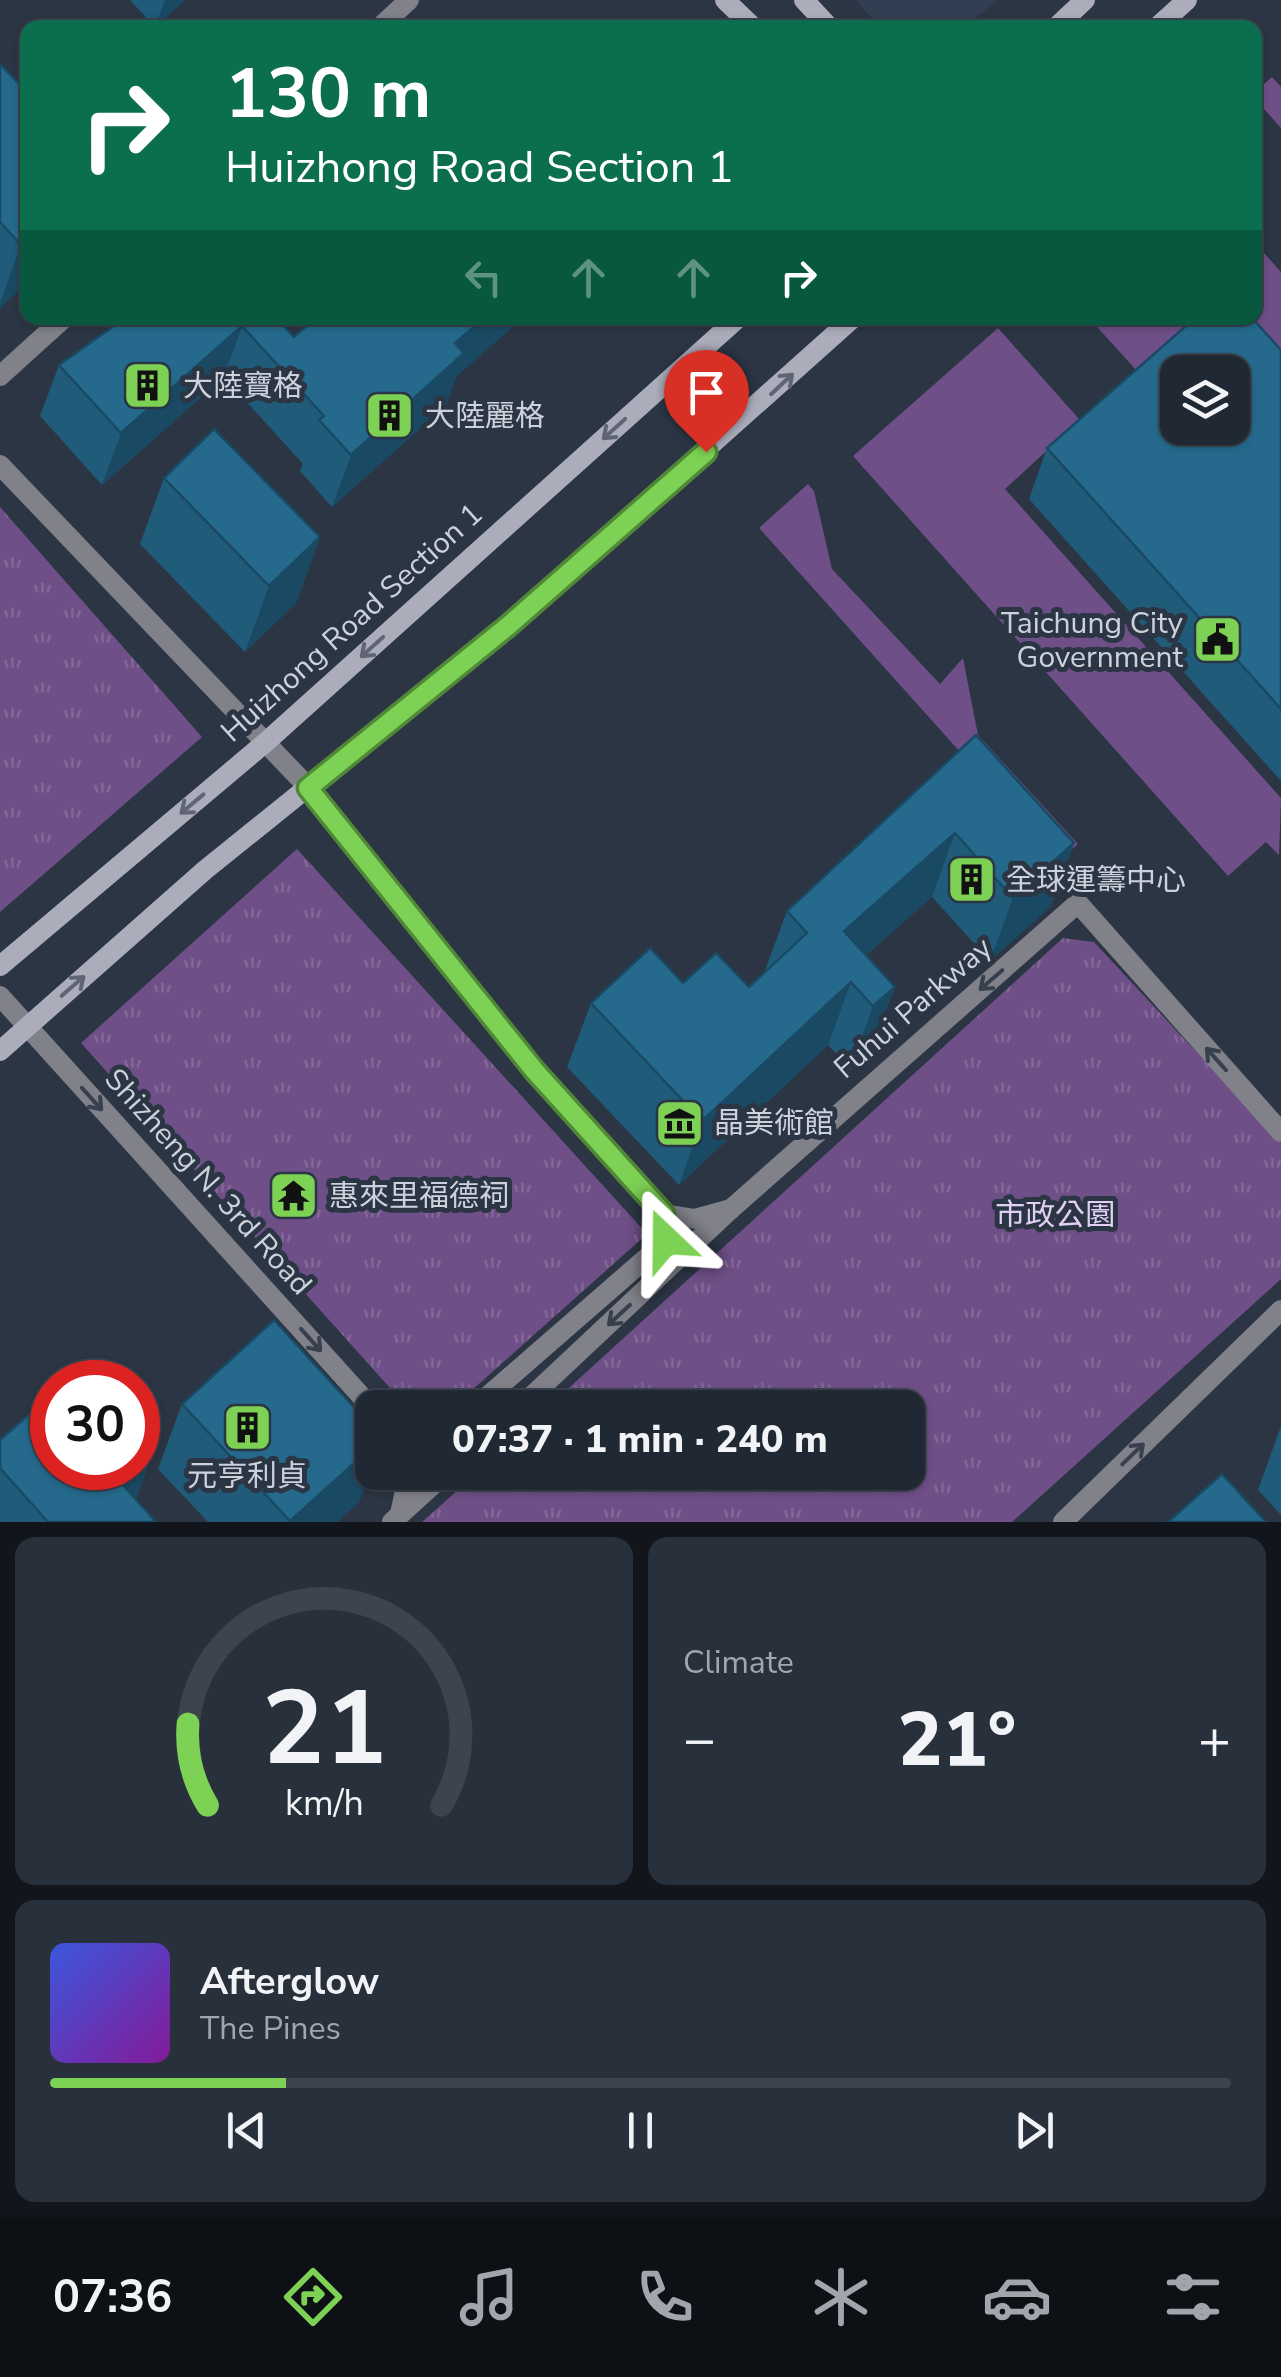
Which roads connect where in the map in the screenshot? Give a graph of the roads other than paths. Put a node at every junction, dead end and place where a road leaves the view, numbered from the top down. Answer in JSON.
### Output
{"nodes":[{"id":1,"x":409,"y":0,"type":"edge"},
{"id":2,"x":725,"y":0,"type":"edge"},
{"id":3,"x":804,"y":0,"type":"edge"},
{"id":4,"x":1085,"y":0,"type":"edge"},
{"id":5,"x":1187,"y":0,"type":"edge"},
{"id":6,"x":388,"y":20,"type":"edge"},
{"id":7,"x":746,"y":20,"type":"edge"},
{"id":8,"x":823,"y":20,"type":"edge"},
{"id":9,"x":1064,"y":20,"type":"edge"},
{"id":10,"x":1165,"y":20,"type":"edge"},
{"id":11,"x":56,"y":325,"type":"edge"},
{"id":12,"x":730,"y":325,"type":"edge"},
{"id":13,"x":845,"y":325,"type":"edge"},
{"id":14,"x":0,"y":376,"type":"edge"},
{"id":15,"x":0,"y":465,"type":"edge"},
{"id":16,"x":266,"y":742,"type":"junction"},
{"id":17,"x":308,"y":788,"type":"junction"},
{"id":18,"x":0,"y":966,"type":"edge"},
{"id":19,"x":0,"y":996,"type":"edge"},
{"id":20,"x":27,"y":1027,"type":"junction"},
{"id":21,"x":0,"y":1051,"type":"edge"},
{"id":22,"x":1281,"y":1132,"type":"edge"},
{"id":23,"x":731,"y":1209,"type":"junction"},
{"id":24,"x":664,"y":1214,"type":"junction"},
{"id":25,"x":1281,"y":1310,"type":"edge"},
{"id":26,"x":536,"y":1353,"type":"junction"},
{"id":27,"x":558,"y":1373,"type":"junction"},
{"id":28,"x":356,"y":1390,"type":"edge"},
{"id":29,"x":494,"y":1390,"type":"edge"},
{"id":30,"x":540,"y":1390,"type":"edge"},
{"id":31,"x":407,"y":1490,"type":"edge"},
{"id":32,"x":428,"y":1490,"type":"edge"},
{"id":33,"x":395,"y":1520,"type":"edge"},
{"id":34,"x":1063,"y":1522,"type":"edge"}],
"edges":[{"from":1,"to":6,"type":"street"},
{"from":2,"to":7,"type":"street"},
{"from":3,"to":8,"type":"street"},
{"from":4,"to":9,"type":"street"},
{"from":5,"to":10,"type":"street"},
{"from":11,"to":14,"type":"street"},
{"from":12,"to":16,"type":"street","name":"Huizhong Road Section 1","one_way":true},
{"from":17,"to":13,"type":"street","one_way":true},
{"from":15,"to":16,"type":"street"},
{"from":16,"to":17,"type":"street"},
{"from":16,"to":18,"type":"street","name":"Huizhong Road Section 1","one_way":true},
{"from":20,"to":17,"type":"street","one_way":true},
{"from":17,"to":24,"type":"street"},
{"from":19,"to":20,"type":"street","name":"Shizheng N. 3rd Road"},
{"from":20,"to":21,"type":"street"},
{"from":20,"to":28,"type":"street","name":"Shizheng N. 3rd Road","one_way":true},
{"from":22,"to":23,"type":"street","name":"Fuhui Parkway","one_way":true},
{"from":23,"to":24,"type":"street"},
{"from":23,"to":27,"type":"street","name":"Fuhui Parkway","one_way":true},
{"from":24,"to":26,"type":"street"},
{"from":34,"to":25,"type":"street","one_way":true},
{"from":26,"to":27,"type":"street"},
{"from":26,"to":29,"type":"street"},
{"from":27,"to":30,"type":"street","name":"Fuhui Parkway"},
{"from":31,"to":33,"type":"street"},
{"from":32,"to":33,"type":"street"}]}
